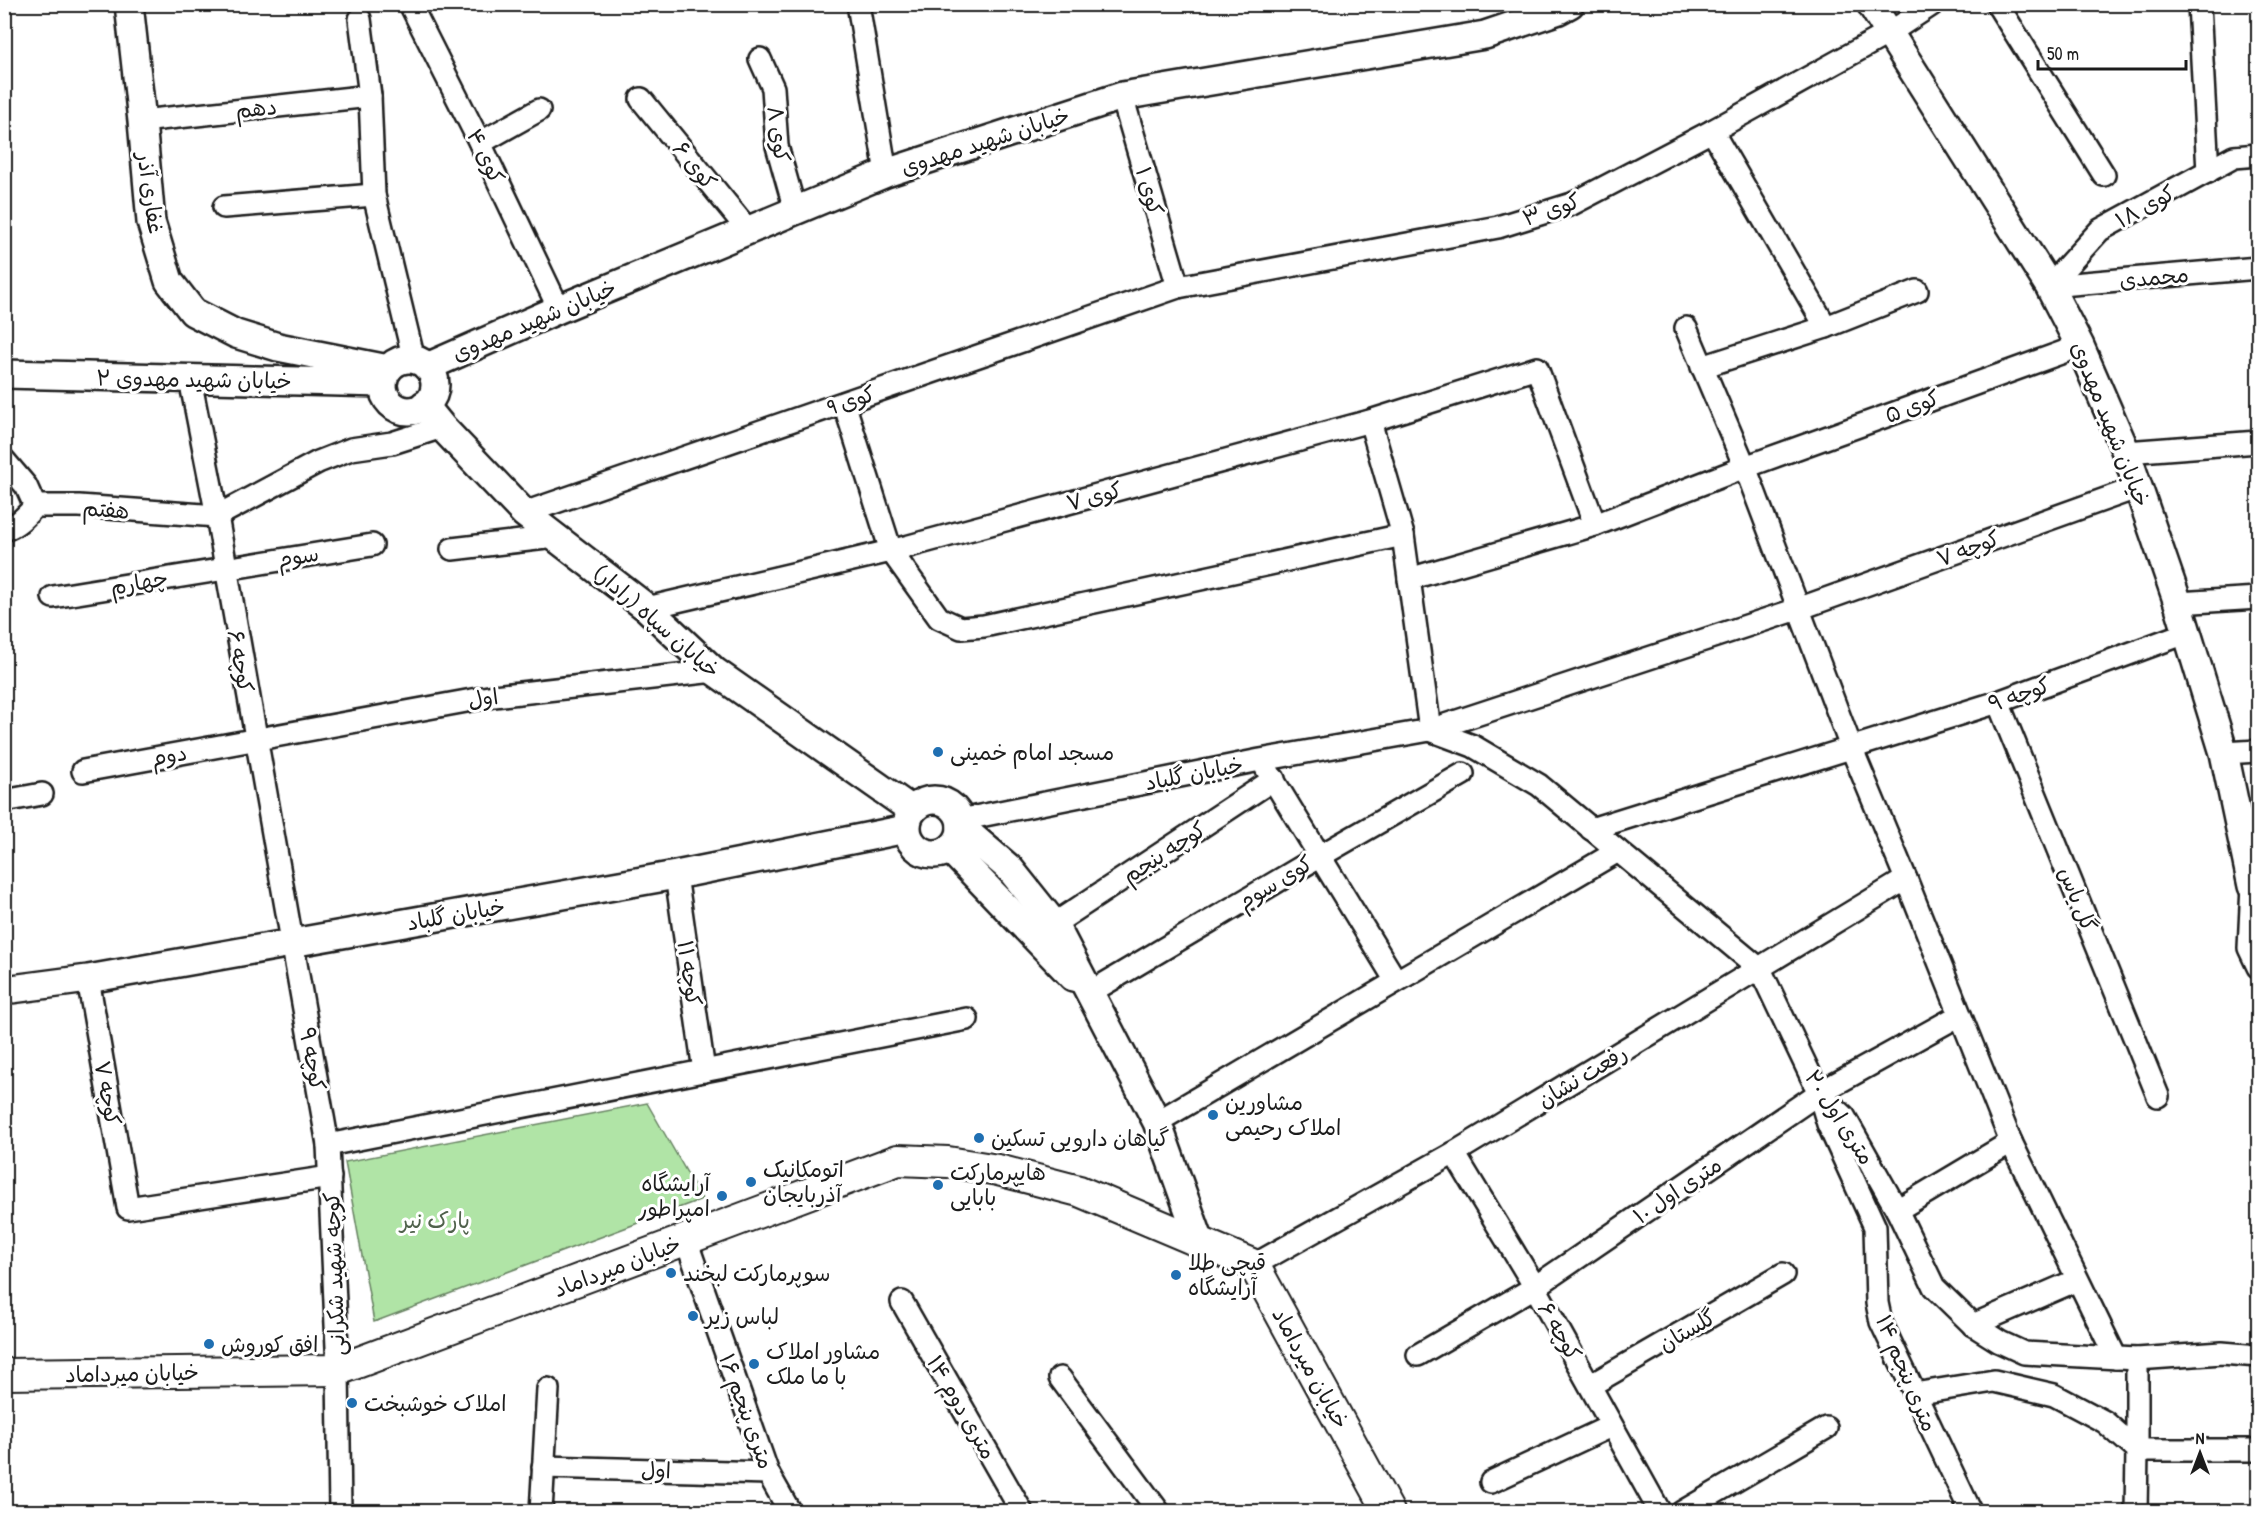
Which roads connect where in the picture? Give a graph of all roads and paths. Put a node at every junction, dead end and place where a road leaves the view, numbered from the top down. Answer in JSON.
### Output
{"nodes":[{"id":1,"x":129,"y":4,"type":"edge"},
{"id":2,"x":410,"y":4,"type":"edge"},
{"id":3,"x":858,"y":4,"type":"edge"},
{"id":4,"x":1570,"y":4,"type":"edge"},
{"id":5,"x":1871,"y":4,"type":"edge"},
{"id":6,"x":1932,"y":4,"type":"edge"},
{"id":7,"x":1997,"y":4,"type":"edge"},
{"id":8,"x":2199,"y":4,"type":"edge"},
{"id":9,"x":360,"y":19,"type":"dead end"},
{"id":10,"x":1889,"y":33,"type":"junction"},
{"id":11,"x":760,"y":59,"type":"dead end"},
{"id":12,"x":370,"y":96,"type":"junction"},
{"id":13,"x":1122,"y":96,"type":"junction"},
{"id":14,"x":641,"y":99,"type":"dead end"},
{"id":15,"x":540,"y":110,"type":"dead end"},
{"id":16,"x":142,"y":121,"type":"junction"},
{"id":17,"x":1713,"y":131,"type":"junction"},
{"id":18,"x":480,"y":143,"type":"junction"},
{"id":19,"x":2259,"y":155,"type":"edge"},
{"id":20,"x":2208,"y":172,"type":"junction"},
{"id":21,"x":886,"y":173,"type":"junction"},
{"id":22,"x":2104,"y":175,"type":"dead end"},
{"id":23,"x":374,"y":195,"type":"junction"},
{"id":24,"x":224,"y":207,"type":"dead end"},
{"id":25,"x":795,"y":210,"type":"junction"},
{"id":26,"x":748,"y":230,"type":"junction"},
{"id":27,"x":2259,"y":268,"type":"edge"},
{"id":28,"x":2049,"y":286,"type":"junction"},
{"id":29,"x":1178,"y":287,"type":"junction"},
{"id":30,"x":1917,"y":291,"type":"dead end"},
{"id":31,"x":559,"y":309,"type":"junction"},
{"id":32,"x":1826,"y":327,"type":"junction"},
{"id":33,"x":1686,"y":328,"type":"dead end"},
{"id":34,"x":2080,"y":346,"type":"junction"},
{"id":35,"x":420,"y":363,"type":"junction"},
{"id":36,"x":1702,"y":367,"type":"junction"},
{"id":37,"x":4,"y":374,"type":"edge"},
{"id":38,"x":385,"y":376,"type":"junction"},
{"id":39,"x":190,"y":379,"type":"junction"},
{"id":40,"x":844,"y":403,"type":"junction"},
{"id":41,"x":424,"y":405,"type":"junction"},
{"id":42,"x":1370,"y":421,"type":"junction"},
{"id":43,"x":442,"y":428,"type":"junction"},
{"id":44,"x":2259,"y":442,"type":"edge"},
{"id":45,"x":2126,"y":452,"type":"junction"},
{"id":46,"x":4,"y":460,"type":"edge"},
{"id":47,"x":1744,"y":467,"type":"junction"},
{"id":48,"x":2139,"y":487,"type":"junction"},
{"id":49,"x":35,"y":506,"type":"junction"},
{"id":50,"x":524,"y":513,"type":"junction"},
{"id":51,"x":217,"y":516,"type":"junction"},
{"id":52,"x":1595,"y":525,"type":"junction"},
{"id":53,"x":4,"y":530,"type":"edge"},
{"id":54,"x":1403,"y":535,"type":"junction"},
{"id":55,"x":555,"y":537,"type":"junction"},
{"id":56,"x":372,"y":545,"type":"dead end"},
{"id":57,"x":452,"y":549,"type":"dead end"},
{"id":58,"x":891,"y":551,"type":"junction"},
{"id":59,"x":224,"y":567,"type":"junction"},
{"id":60,"x":1409,"y":579,"type":"junction"},
{"id":61,"x":53,"y":597,"type":"dead end"},
{"id":62,"x":2259,"y":598,"type":"edge"},
{"id":63,"x":2178,"y":603,"type":"junction"},
{"id":64,"x":647,"y":608,"type":"junction"},
{"id":65,"x":1798,"y":609,"type":"junction"},
{"id":66,"x":2186,"y":633,"type":"junction"},
{"id":67,"x":714,"y":672,"type":"junction"},
{"id":68,"x":1998,"y":702,"type":"junction"},
{"id":69,"x":1430,"y":730,"type":"junction"},
{"id":70,"x":255,"y":739,"type":"junction"},
{"id":71,"x":1851,"y":747,"type":"junction"},
{"id":72,"x":2259,"y":751,"type":"edge"},
{"id":73,"x":2224,"y":753,"type":"junction"},
{"id":74,"x":1260,"y":760,"type":"junction"},
{"id":75,"x":83,"y":771,"type":"dead end"},
{"id":76,"x":1463,"y":774,"type":"dead end"},
{"id":77,"x":1274,"y":779,"type":"junction"},
{"id":78,"x":42,"y":794,"type":"dead end"},
{"id":79,"x":4,"y":801,"type":"edge"},
{"id":80,"x":909,"y":820,"type":"junction"},
{"id":81,"x":1592,"y":829,"type":"junction"},
{"id":82,"x":957,"y":832,"type":"junction"},
{"id":83,"x":2252,"y":847,"type":"edge"},
{"id":84,"x":1618,"y":851,"type":"junction"},
{"id":85,"x":1320,"y":856,"type":"junction"},
{"id":86,"x":676,"y":875,"type":"junction"},
{"id":87,"x":1906,"y":879,"type":"junction"},
{"id":88,"x":2255,"y":891,"type":"edge"},
{"id":89,"x":1054,"y":924,"type":"junction"},
{"id":90,"x":292,"y":943,"type":"junction"},
{"id":91,"x":2259,"y":967,"type":"edge"},
{"id":92,"x":1760,"y":969,"type":"junction"},
{"id":93,"x":88,"y":979,"type":"junction"},
{"id":94,"x":1396,"y":981,"type":"junction"},
{"id":95,"x":4,"y":990,"type":"edge"},
{"id":96,"x":1089,"y":993,"type":"junction"},
{"id":97,"x":1960,"y":1015,"type":"junction"},
{"id":98,"x":967,"y":1020,"type":"dead end"},
{"id":99,"x":704,"y":1071,"type":"junction"},
{"id":100,"x":1819,"y":1094,"type":"junction"},
{"id":101,"x":2158,"y":1096,"type":"dead end"},
{"id":102,"x":1157,"y":1122,"type":"junction"},
{"id":103,"x":2011,"y":1142,"type":"junction"},
{"id":104,"x":328,"y":1145,"type":"junction"},
{"id":105,"x":1454,"y":1153,"type":"junction"},
{"id":106,"x":330,"y":1177,"type":"junction"},
{"id":107,"x":1897,"y":1210,"type":"junction"},
{"id":108,"x":686,"y":1240,"type":"junction"},
{"id":109,"x":1200,"y":1242,"type":"junction"},
{"id":110,"x":1254,"y":1265,"type":"junction"},
{"id":111,"x":1783,"y":1274,"type":"dead end"},
{"id":112,"x":2077,"y":1280,"type":"junction"},
{"id":113,"x":1535,"y":1287,"type":"junction"},
{"id":114,"x":902,"y":1302,"type":"dead end"},
{"id":115,"x":1973,"y":1325,"type":"junction"},
{"id":116,"x":1418,"y":1355,"type":"dead end"},
{"id":117,"x":2259,"y":1356,"type":"edge"},
{"id":118,"x":2127,"y":1359,"type":"junction"},
{"id":119,"x":338,"y":1371,"type":"junction"},
{"id":120,"x":4,"y":1374,"type":"edge"},
{"id":121,"x":1060,"y":1378,"type":"dead end"},
{"id":122,"x":1592,"y":1385,"type":"junction"},
{"id":123,"x":548,"y":1389,"type":"dead end"},
{"id":124,"x":1914,"y":1394,"type":"junction"},
{"id":125,"x":1611,"y":1426,"type":"junction"},
{"id":126,"x":1826,"y":1428,"type":"dead end"},
{"id":127,"x":2137,"y":1450,"type":"junction"},
{"id":128,"x":2259,"y":1450,"type":"edge"},
{"id":129,"x":543,"y":1467,"type":"junction"},
{"id":130,"x":768,"y":1473,"type":"junction"},
{"id":131,"x":1491,"y":1482,"type":"dead end"},
{"id":132,"x":340,"y":1512,"type":"edge"},
{"id":133,"x":541,"y":1512,"type":"edge"},
{"id":134,"x":790,"y":1512,"type":"edge"},
{"id":135,"x":1022,"y":1512,"type":"edge"},
{"id":136,"x":1159,"y":1512,"type":"edge"},
{"id":137,"x":1389,"y":1512,"type":"edge"},
{"id":138,"x":1660,"y":1512,"type":"edge"},
{"id":139,"x":1682,"y":1512,"type":"edge"},
{"id":140,"x":1971,"y":1512,"type":"edge"},
{"id":141,"x":2136,"y":1512,"type":"edge"}],
"edges":[{"from":1,"to":16,"type":"street","name":"غفاری آذر"},
{"from":2,"to":18,"type":"street","name":"کوی ۴"},
{"from":3,"to":21,"type":"street"},
{"from":4,"to":13,"type":"street","name":"خیابان شهید مهدوی"},
{"from":5,"to":10,"type":"street","name":"خیابان شهید مهدوی"},
{"from":6,"to":10,"type":"street","name":"کوی ۳"},
{"from":7,"to":22,"type":"street"},
{"from":8,"to":20,"type":"street"},
{"from":9,"to":12,"type":"street"},
{"from":10,"to":17,"type":"street","name":"کوی ۳"},
{"from":10,"to":28,"type":"street","name":"خیابان شهید مهدوی"},
{"from":11,"to":25,"type":"street","name":"کوی ۸"},
{"from":12,"to":16,"type":"street","name":"دهم"},
{"from":12,"to":23,"type":"street"},
{"from":13,"to":21,"type":"street","name":"خیابان شهید مهدوی"},
{"from":13,"to":29,"type":"street","name":"کوی ۱"},
{"from":14,"to":26,"type":"street","name":"کوی ۶"},
{"from":15,"to":18,"type":"street"},
{"from":16,"to":38,"type":"street","name":"غفاری آذر"},
{"from":17,"to":29,"type":"street","name":"کوی ۳"},
{"from":17,"to":32,"type":"street"},
{"from":18,"to":31,"type":"street","name":"کوی ۴"},
{"from":19,"to":20,"type":"street","name":"کوی ۱۸"},
{"from":20,"to":28,"type":"street","name":"کوی ۱۸"},
{"from":21,"to":25,"type":"street","name":"خیابان شهید مهدوی"},
{"from":23,"to":24,"type":"street"},
{"from":23,"to":35,"type":"street"},
{"from":25,"to":26,"type":"street","name":"خیابان شهید مهدوی"},
{"from":26,"to":31,"type":"street","name":"خیابان شهید مهدوی"},
{"from":27,"to":28,"type":"street","name":"محمدی"},
{"from":28,"to":34,"type":"street","name":"خیابان شهید مهدوی"},
{"from":29,"to":40,"type":"street","name":"کوی 9"},
{"from":30,"to":32,"type":"street"},
{"from":31,"to":35,"type":"street","name":"خیابان شهید مهدوی"},
{"from":32,"to":36,"type":"street"},
{"from":33,"to":36,"type":"street"},
{"from":34,"to":45,"type":"street","name":"خیابان شهید مهدوی"},
{"from":34,"to":47,"type":"street","name":"کوی ۵"},
{"from":35,"to":38,"type":"street"},
{"from":35,"to":41,"type":"street"},
{"from":36,"to":47,"type":"street"},
{"from":37,"to":39,"type":"street","name":"خیابان شهید مهدوی ۲"},
{"from":38,"to":39,"type":"street","name":"خیابان شهید مهدوی ۲"},
{"from":38,"to":41,"type":"street"},
{"from":39,"to":51,"type":"street","name":"کوچه ۶"},
{"from":40,"to":50,"type":"street","name":"کوی 9"},
{"from":40,"to":58,"type":"street"},
{"from":41,"to":43,"type":"street","name":"خیابان سپاه (رادار)"},
{"from":42,"to":52,"type":"street","name":"کوی ۷"},
{"from":42,"to":54,"type":"street"},
{"from":42,"to":58,"type":"street","name":"کوی ۷"},
{"from":43,"to":50,"type":"street","name":"خیابان سپاه (رادار)"},
{"from":43,"to":51,"type":"street"},
{"from":44,"to":45,"type":"street"},
{"from":45,"to":48,"type":"street","name":"خیابان شهید مهدوی"},
{"from":46,"to":49,"type":"street"},
{"from":47,"to":52,"type":"street","name":"کوی ۵"},
{"from":47,"to":65,"type":"street"},
{"from":48,"to":63,"type":"street","name":"خیابان شهید مهدوی"},
{"from":48,"to":65,"type":"street","name":"کوچه ۷"},
{"from":49,"to":51,"type":"street","name":"هفتم"},
{"from":49,"to":53,"type":"street"},
{"from":50,"to":55,"type":"street","name":"خیابان سپاه (رادار)"},
{"from":51,"to":59,"type":"street","name":"کوچه ۶"},
{"from":52,"to":60,"type":"street","name":"کوی ۵"},
{"from":54,"to":58,"type":"street"},
{"from":54,"to":60,"type":"street"},
{"from":55,"to":57,"type":"street"},
{"from":55,"to":64,"type":"street","name":"خیابان سپاه (رادار)"},
{"from":56,"to":59,"type":"street","name":"سوم"},
{"from":58,"to":64,"type":"street","name":"کوی ۷"},
{"from":59,"to":61,"type":"street","name":"چهارم"},
{"from":59,"to":70,"type":"street","name":"کوچه ۶"},
{"from":60,"to":69,"type":"street"},
{"from":62,"to":63,"type":"street"},
{"from":63,"to":66,"type":"street","name":"خیابان شهید مهدوی"},
{"from":64,"to":67,"type":"street","name":"خیابان سپاه (رادار)"},
{"from":65,"to":69,"type":"street","name":"کوچه ۷"},
{"from":65,"to":71,"type":"street"},
{"from":66,"to":68,"type":"street","name":"کوچه ۹"},
{"from":66,"to":73,"type":"street","name":"خیابان شهید مهدوی"},
{"from":67,"to":70,"type":"street","name":"اول"},
{"from":67,"to":80,"type":"street","name":"خیابان سپاه (رادار)"},
{"from":68,"to":71,"type":"street","name":"کوچه ۹"},
{"from":68,"to":101,"type":"street","name":"گل یاس"},
{"from":69,"to":74,"type":"street","name":"خیابان گلباد"},
{"from":69,"to":81,"type":"street","name":"۲۰ متری اول"},
{"from":70,"to":75,"type":"street","name":"دوم"},
{"from":70,"to":90,"type":"street","name":"کوچه ۶"},
{"from":71,"to":81,"type":"street","name":"کوچه ۹"},
{"from":71,"to":87,"type":"street"},
{"from":72,"to":73,"type":"street"},
{"from":73,"to":83,"type":"street","name":"خیابان شهید مهدوی"},
{"from":74,"to":77,"type":"street"},
{"from":74,"to":82,"type":"street","name":"خیابان گلباد"},
{"from":76,"to":85,"type":"street","name":"کوی سوم"},
{"from":77,"to":85,"type":"street"},
{"from":77,"to":89,"type":"street","name":"کوچه پنجم"},
{"from":78,"to":79,"type":"street"},
{"from":80,"to":82,"type":"street"},
{"from":80,"to":82,"type":"street"},
{"from":80,"to":86,"type":"street","name":"خیابان گلباد"},
{"from":81,"to":84,"type":"street","name":"۲۰ متری اول"},
{"from":82,"to":89,"type":"street"},
{"from":82,"to":96,"type":"street"},
{"from":83,"to":88,"type":"street","name":"خیابان شهید مهدوی"},
{"from":84,"to":92,"type":"street","name":"۲۰ متری اول"},
{"from":84,"to":94,"type":"street"},
{"from":85,"to":94,"type":"street"},
{"from":85,"to":96,"type":"street","name":"کوی سوم"},
{"from":86,"to":90,"type":"street","name":"خیابان گلباد"},
{"from":86,"to":99,"type":"street","name":"کوچه ۱۱"},
{"from":87,"to":92,"type":"street","name":"رفعت نشان"},
{"from":87,"to":97,"type":"street"},
{"from":88,"to":91,"type":"street"},
{"from":89,"to":96,"type":"street"},
{"from":90,"to":93,"type":"street","name":"خیابان گلباد"},
{"from":90,"to":104,"type":"street","name":"کوچه ۹"},
{"from":92,"to":100,"type":"street","name":"۲۰ متری اول"},
{"from":92,"to":105,"type":"street","name":"رفعت نشان"},
{"from":93,"to":95,"type":"street","name":"خیابان گلباد"},
{"from":93,"to":106,"type":"street","name":"کوچه ۷"},
{"from":94,"to":102,"type":"street"},
{"from":96,"to":102,"type":"street"},
{"from":97,"to":100,"type":"street","name":"۱۰ متری اول"},
{"from":97,"to":103,"type":"street"},
{"from":98,"to":99,"type":"street"},
{"from":99,"to":104,"type":"street"},
{"from":100,"to":107,"type":"street","name":"۲۰ متری اول"},
{"from":100,"to":113,"type":"street","name":"۱۰ متری اول"},
{"from":100,"to":124,"type":"street","name":"۱۴ متری پنجم"},
{"from":102,"to":109,"type":"street"},
{"from":103,"to":107,"type":"street"},
{"from":103,"to":112,"type":"street"},
{"from":104,"to":106,"type":"street","name":"کوچه ۹"},
{"from":105,"to":110,"type":"street","name":"رفعت نشان"},
{"from":105,"to":113,"type":"street","name":"کوچه ۶"},
{"from":106,"to":119,"type":"street","name":"کوچه شهید شکرانی"},
{"from":107,"to":115,"type":"street","name":"۲۰ متری اول"},
{"from":108,"to":109,"type":"main road","name":"خیابان میرداماد"},
{"from":108,"to":119,"type":"main road","name":"خیابان میرداماد"},
{"from":108,"to":130,"type":"street","name":"۱۶ متری پنجم"},
{"from":109,"to":110,"type":"main road","name":"خیابان میرداماد"},
{"from":110,"to":137,"type":"main road","name":"خیابان میرداماد"},
{"from":111,"to":122,"type":"street","name":"گلستان"},
{"from":112,"to":115,"type":"street"},
{"from":112,"to":118,"type":"street"},
{"from":113,"to":116,"type":"street","name":"۱۰ متری اول"},
{"from":113,"to":122,"type":"street","name":"کوچه ۶"},
{"from":114,"to":135,"type":"street","name":"۱۴ متری دوم"},
{"from":115,"to":118,"type":"street","name":"۲۰ متری اول"},
{"from":117,"to":118,"type":"street","name":"۲۰ متری اول"},
{"from":118,"to":127,"type":"street"},
{"from":119,"to":120,"type":"main road","name":"خیابان میرداماد"},
{"from":119,"to":132,"type":"street","name":"کوچه شهید شکرانی"},
{"from":121,"to":136,"type":"street"},
{"from":122,"to":125,"type":"street","name":"کوچه ۶"},
{"from":123,"to":129,"type":"street"},
{"from":124,"to":127,"type":"street"},
{"from":124,"to":140,"type":"street","name":"۱۴ متری پنجم"},
{"from":125,"to":131,"type":"street"},
{"from":125,"to":138,"type":"street","name":"کوچه ۶"},
{"from":126,"to":139,"type":"street"},
{"from":127,"to":128,"type":"street"},
{"from":127,"to":141,"type":"street"},
{"from":129,"to":130,"type":"street","name":"اول"},
{"from":129,"to":133,"type":"street"},
{"from":130,"to":134,"type":"street","name":"۱۶ متری پنجم"}]}
